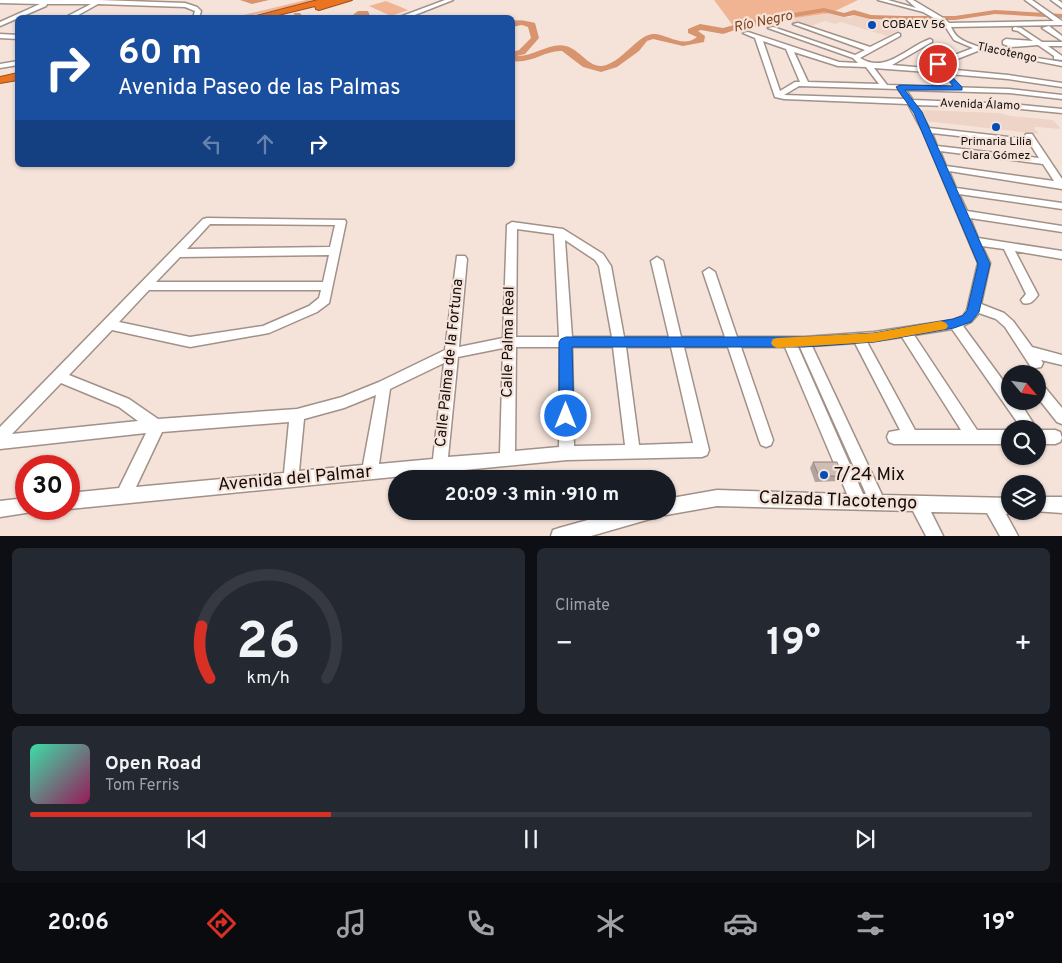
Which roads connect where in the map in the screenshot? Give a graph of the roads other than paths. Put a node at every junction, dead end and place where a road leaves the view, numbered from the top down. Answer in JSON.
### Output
{"nodes":[{"id":1,"x":330,"y":0,"type":"edge"},
{"id":2,"x":348,"y":0,"type":"edge"},
{"id":3,"x":881,"y":0,"type":"edge"},
{"id":4,"x":910,"y":0,"type":"edge"},
{"id":5,"x":1028,"y":0,"type":"edge"},
{"id":6,"x":1054,"y":0,"type":"edge"},
{"id":7,"x":445,"y":1,"type":"edge"},
{"id":8,"x":0,"y":2,"type":"edge"},
{"id":9,"x":97,"y":3,"type":"junction"},
{"id":10,"x":46,"y":4,"type":"junction"},
{"id":11,"x":1062,"y":6,"type":"edge"},
{"id":12,"x":926,"y":12,"type":"junction"},
{"id":13,"x":1062,"y":12,"type":"edge"},
{"id":14,"x":1046,"y":13,"type":"junction"},
{"id":15,"x":21,"y":15,"type":"edge"},
{"id":16,"x":72,"y":15,"type":"edge"},
{"id":17,"x":191,"y":15,"type":"edge"},
{"id":18,"x":265,"y":15,"type":"edge"},
{"id":19,"x":285,"y":15,"type":"edge"},
{"id":20,"x":408,"y":15,"type":"edge"},
{"id":21,"x":15,"y":17,"type":"edge"},
{"id":22,"x":1061,"y":23,"type":"edge"},
{"id":23,"x":0,"y":24,"type":"edge"},
{"id":24,"x":796,"y":24,"type":"dead end"},
{"id":25,"x":948,"y":25,"type":"junction"},
{"id":26,"x":771,"y":28,"type":"dead end"},
{"id":27,"x":1049,"y":28,"type":"dead end"},
{"id":28,"x":1015,"y":29,"type":"dead end"},
{"id":29,"x":997,"y":32,"type":"dead end"},
{"id":30,"x":746,"y":33,"type":"dead end"},
{"id":31,"x":898,"y":35,"type":"dead end"},
{"id":32,"x":0,"y":36,"type":"edge"},
{"id":33,"x":15,"y":37,"type":"edge"},
{"id":34,"x":758,"y":37,"type":"junction"},
{"id":35,"x":1062,"y":39,"type":"edge"},
{"id":36,"x":930,"y":41,"type":"dead end"},
{"id":37,"x":1012,"y":43,"type":"junction"},
{"id":38,"x":857,"y":44,"type":"junction"},
{"id":39,"x":1041,"y":44,"type":"junction"},
{"id":40,"x":1062,"y":44,"type":"edge"},
{"id":41,"x":789,"y":47,"type":"junction"},
{"id":42,"x":980,"y":48,"type":"junction"},
{"id":43,"x":870,"y":49,"type":"junction"},
{"id":44,"x":842,"y":52,"type":"junction"},
{"id":45,"x":1009,"y":54,"type":"junction"},
{"id":46,"x":856,"y":57,"type":"junction"},
{"id":47,"x":1056,"y":58,"type":"dead end"},
{"id":48,"x":15,"y":62,"type":"edge"},
{"id":49,"x":867,"y":64,"type":"junction"},
{"id":50,"x":1062,"y":64,"type":"edge"},
{"id":51,"x":0,"y":65,"type":"edge"},
{"id":52,"x":884,"y":66,"type":"junction"},
{"id":53,"x":15,"y":71,"type":"edge"},
{"id":54,"x":943,"y":72,"type":"junction"},
{"id":55,"x":0,"y":74,"type":"edge"},
{"id":56,"x":15,"y":77,"type":"edge"},
{"id":57,"x":0,"y":80,"type":"edge"},
{"id":58,"x":1051,"y":83,"type":"junction"},
{"id":59,"x":805,"y":84,"type":"junction"},
{"id":60,"x":1062,"y":85,"type":"edge"},
{"id":61,"x":885,"y":87,"type":"junction"},
{"id":62,"x":900,"y":87,"type":"junction"},
{"id":63,"x":960,"y":89,"type":"junction"},
{"id":64,"x":778,"y":95,"type":"junction"},
{"id":65,"x":1061,"y":98,"type":"edge"},
{"id":66,"x":911,"y":102,"type":"junction"},
{"id":67,"x":975,"y":105,"type":"junction"},
{"id":68,"x":1062,"y":111,"type":"edge"},
{"id":69,"x":926,"y":130,"type":"junction"},
{"id":70,"x":934,"y":148,"type":"junction"},
{"id":71,"x":1046,"y":162,"type":"junction"},
{"id":72,"x":944,"y":168,"type":"junction"},
{"id":73,"x":1062,"y":185,"type":"edge"},
{"id":74,"x":953,"y":190,"type":"junction"},
{"id":75,"x":1062,"y":206,"type":"edge"},
{"id":76,"x":963,"y":214,"type":"junction"},
{"id":77,"x":1062,"y":229,"type":"edge"},
{"id":78,"x":559,"y":231,"type":"junction"},
{"id":79,"x":975,"y":242,"type":"junction"},
{"id":80,"x":1008,"y":247,"type":"junction"},
{"id":81,"x":335,"y":252,"type":"junction"},
{"id":82,"x":176,"y":253,"type":"junction"},
{"id":83,"x":1061,"y":256,"type":"edge"},
{"id":84,"x":461,"y":259,"type":"dead end"},
{"id":85,"x":657,"y":261,"type":"dead end"},
{"id":86,"x":709,"y":272,"type":"dead end"},
{"id":87,"x":145,"y":286,"type":"junction"},
{"id":88,"x":328,"y":286,"type":"junction"},
{"id":89,"x":1027,"y":300,"type":"dead end"},
{"id":90,"x":974,"y":306,"type":"junction"},
{"id":91,"x":954,"y":324,"type":"junction"},
{"id":92,"x":109,"y":326,"type":"junction"},
{"id":93,"x":905,"y":332,"type":"junction"},
{"id":94,"x":859,"y":339,"type":"junction"},
{"id":95,"x":510,"y":342,"type":"junction"},
{"id":96,"x":566,"y":342,"type":"junction"},
{"id":97,"x":797,"y":342,"type":"junction"},
{"id":98,"x":619,"y":343,"type":"junction"},
{"id":99,"x":678,"y":343,"type":"junction"},
{"id":100,"x":733,"y":344,"type":"junction"},
{"id":101,"x":452,"y":353,"type":"junction"},
{"id":102,"x":1062,"y":360,"type":"edge"},
{"id":103,"x":60,"y":377,"type":"junction"},
{"id":104,"x":384,"y":386,"type":"junction"},
{"id":105,"x":1001,"y":389,"type":"edge"},
{"id":106,"x":1046,"y":399,"type":"edge"},
{"id":107,"x":297,"y":415,"type":"junction"},
{"id":108,"x":1062,"y":418,"type":"edge"},
{"id":109,"x":157,"y":427,"type":"junction"},
{"id":110,"x":911,"y":436,"type":"junction"},
{"id":111,"x":0,"y":437,"type":"edge"},
{"id":112,"x":894,"y":437,"type":"dead end"},
{"id":113,"x":974,"y":437,"type":"junction"},
{"id":114,"x":1001,"y":437,"type":"edge"},
{"id":115,"x":1046,"y":437,"type":"edge"},
{"id":116,"x":1054,"y":437,"type":"dead end"},
{"id":117,"x":766,"y":440,"type":"dead end"},
{"id":118,"x":0,"y":442,"type":"edge"},
{"id":119,"x":633,"y":452,"type":"junction"},
{"id":120,"x":567,"y":454,"type":"junction"},
{"id":121,"x":507,"y":459,"type":"junction"},
{"id":122,"x":440,"y":466,"type":"junction"},
{"id":123,"x":370,"y":472,"type":"junction"},
{"id":124,"x":291,"y":480,"type":"junction"},
{"id":125,"x":124,"y":494,"type":"junction"},
{"id":126,"x":80,"y":500,"type":"edge"},
{"id":127,"x":858,"y":502,"type":"junction"},
{"id":128,"x":878,"y":502,"type":"junction"},
{"id":129,"x":918,"y":504,"type":"junction"},
{"id":130,"x":676,"y":505,"type":"edge"},
{"id":131,"x":1062,"y":505,"type":"edge"},
{"id":132,"x":992,"y":506,"type":"junction"},
{"id":133,"x":1001,"y":506,"type":"edge"},
{"id":134,"x":1046,"y":506,"type":"edge"},
{"id":135,"x":15,"y":508,"type":"edge"},
{"id":136,"x":1,"y":510,"type":"edge"},
{"id":137,"x":617,"y":520,"type":"edge"},
{"id":138,"x":559,"y":536,"type":"edge"},
{"id":139,"x":935,"y":536,"type":"edge"},
{"id":140,"x":1010,"y":536,"type":"edge"}],
"edges":[{"from":1,"to":18,"type":"highway"},
{"from":2,"to":19,"type":"highway"},
{"from":3,"to":12,"type":"street"},
{"from":4,"to":12,"type":"street","name":"Tlacotengo"},
{"from":5,"to":14,"type":"street"},
{"from":6,"to":11,"type":"street"},
{"from":7,"to":20,"type":"street"},
{"from":8,"to":10,"type":"street"},
{"from":9,"to":10,"type":"street"},
{"from":9,"to":16,"type":"street"},
{"from":9,"to":17,"type":"street"},
{"from":10,"to":15,"type":"street"},
{"from":12,"to":25,"type":"street","name":"Tlacotengo"},
{"from":13,"to":14,"type":"street"},
{"from":14,"to":22,"type":"street"},
{"from":21,"to":23,"type":"street"},
{"from":22,"to":25,"type":"street"},
{"from":24,"to":38,"type":"street"},
{"from":25,"to":42,"type":"street","name":"Tlacotengo"},
{"from":26,"to":44,"type":"street"},
{"from":27,"to":35,"type":"street"},
{"from":28,"to":39,"type":"street"},
{"from":29,"to":37,"type":"street"},
{"from":30,"to":34,"type":"street"},
{"from":31,"to":43,"type":"street"},
{"from":32,"to":33,"type":"street"},
{"from":34,"to":41,"type":"street"},
{"from":34,"to":64,"type":"street"},
{"from":36,"to":52,"type":"street"},
{"from":37,"to":39,"type":"street"},
{"from":37,"to":45,"type":"street"},
{"from":38,"to":43,"type":"street"},
{"from":38,"to":44,"type":"street"},
{"from":39,"to":40,"type":"street"},
{"from":39,"to":47,"type":"street"},
{"from":41,"to":49,"type":"street"},
{"from":41,"to":59,"type":"street"},
{"from":42,"to":45,"type":"street","name":"Tlacotengo"},
{"from":42,"to":54,"type":"street"},
{"from":43,"to":46,"type":"street"},
{"from":44,"to":46,"type":"street"},
{"from":45,"to":50,"type":"street","name":"Tlacotengo"},
{"from":46,"to":49,"type":"street"},
{"from":48,"to":51,"type":"street"},
{"from":49,"to":52,"type":"street"},
{"from":49,"to":61,"type":"street"},
{"from":52,"to":54,"type":"street"},
{"from":53,"to":55,"type":"highway"},
{"from":54,"to":58,"type":"street"},
{"from":54,"to":63,"type":"street"},
{"from":56,"to":57,"type":"highway"},
{"from":58,"to":60,"type":"street"},
{"from":58,"to":65,"type":"street"},
{"from":59,"to":61,"type":"street"},
{"from":59,"to":64,"type":"street"},
{"from":61,"to":62,"type":"street"},
{"from":62,"to":63,"type":"street"},
{"from":62,"to":66,"type":"street"},
{"from":63,"to":65,"type":"street"},
{"from":63,"to":67,"type":"street"},
{"from":64,"to":66,"type":"street","name":"Avenida Álamo"},
{"from":66,"to":67,"type":"street","name":"Avenida Álamo"},
{"from":66,"to":69,"type":"street"},
{"from":67,"to":68,"type":"street","name":"Avenida Álamo"},
{"from":69,"to":70,"type":"street"},
{"from":69,"to":71,"type":"street"},
{"from":70,"to":71,"type":"street"},
{"from":70,"to":72,"type":"street"},
{"from":71,"to":73,"type":"street"},
{"from":72,"to":73,"type":"street"},
{"from":72,"to":74,"type":"street"},
{"from":74,"to":75,"type":"street"},
{"from":74,"to":76,"type":"street"},
{"from":76,"to":77,"type":"street"},
{"from":76,"to":79,"type":"street"},
{"from":78,"to":95,"type":"street","name":"Calle Palma Real"},
{"from":78,"to":96,"type":"street"},
{"from":78,"to":98,"type":"street"},
{"from":79,"to":80,"type":"street"},
{"from":79,"to":90,"type":"street"},
{"from":80,"to":83,"type":"street"},
{"from":80,"to":89,"type":"street"},
{"from":81,"to":82,"type":"street"},
{"from":81,"to":82,"type":"street"},
{"from":81,"to":88,"type":"street"},
{"from":82,"to":87,"type":"street"},
{"from":84,"to":101,"type":"street","name":"Calle Palma de la Fortuna"},
{"from":85,"to":99,"type":"street"},
{"from":86,"to":100,"type":"street"},
{"from":87,"to":88,"type":"street"},
{"from":87,"to":92,"type":"street"},
{"from":88,"to":92,"type":"street"},
{"from":90,"to":91,"type":"street"},
{"from":90,"to":102,"type":"street"},
{"from":91,"to":93,"type":"street"},
{"from":91,"to":105,"type":"street"},
{"from":92,"to":103,"type":"street"},
{"from":93,"to":94,"type":"street"},
{"from":93,"to":113,"type":"street"},
{"from":94,"to":97,"type":"street"},
{"from":94,"to":110,"type":"street"},
{"from":95,"to":96,"type":"street"},
{"from":95,"to":101,"type":"street"},
{"from":95,"to":121,"type":"street","name":"Calle Palma Real"},
{"from":96,"to":98,"type":"street"},
{"from":96,"to":120,"type":"street"},
{"from":97,"to":100,"type":"street"},
{"from":97,"to":127,"type":"street"},
{"from":97,"to":128,"type":"street"},
{"from":98,"to":99,"type":"street"},
{"from":98,"to":119,"type":"street"},
{"from":99,"to":100,"type":"street"},
{"from":99,"to":119,"type":"street","name":"Avenida del Palmar"},
{"from":100,"to":117,"type":"street"},
{"from":101,"to":104,"type":"street"},
{"from":101,"to":122,"type":"street","name":"Calle Palma de la Fortuna"},
{"from":103,"to":109,"type":"street"},
{"from":103,"to":111,"type":"street"},
{"from":104,"to":107,"type":"street"},
{"from":104,"to":123,"type":"street"},
{"from":106,"to":108,"type":"street"},
{"from":107,"to":109,"type":"street"},
{"from":107,"to":124,"type":"street"},
{"from":109,"to":118,"type":"street"},
{"from":109,"to":125,"type":"street"},
{"from":110,"to":112,"type":"street"},
{"from":110,"to":113,"type":"street"},
{"from":113,"to":114,"type":"street"},
{"from":115,"to":116,"type":"street"},
{"from":119,"to":120,"type":"street","name":"Avenida del Palmar"},
{"from":120,"to":121,"type":"street","name":"Avenida del Palmar"},
{"from":121,"to":122,"type":"street","name":"Avenida del Palmar"},
{"from":122,"to":123,"type":"street","name":"Avenida del Palmar"},
{"from":123,"to":124,"type":"street","name":"Avenida del Palmar"},
{"from":124,"to":125,"type":"street","name":"Avenida del Palmar"},
{"from":125,"to":126,"type":"street","name":"Avenida del Palmar"},
{"from":127,"to":128,"type":"street","name":"Calzada Tlacotengo"},
{"from":127,"to":130,"type":"street","name":"Calzada Tlacotengo"},
{"from":128,"to":129,"type":"street","name":"Calzada Tlacotengo"},
{"from":129,"to":132,"type":"street","name":"Calzada Tlacotengo"},
{"from":129,"to":139,"type":"street"},
{"from":131,"to":134,"type":"street"},
{"from":132,"to":133,"type":"street","name":"Calzada Tlacotengo"},
{"from":132,"to":140,"type":"street"},
{"from":135,"to":136,"type":"street"},
{"from":137,"to":138,"type":"street"}]}
